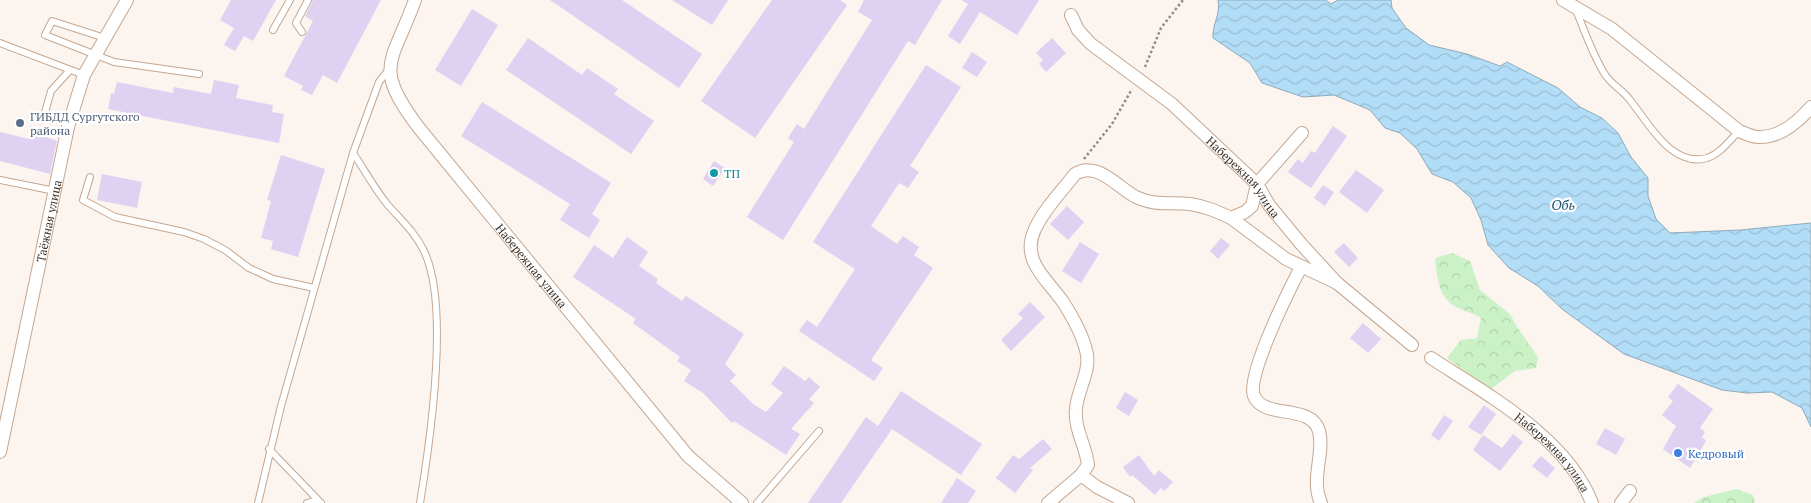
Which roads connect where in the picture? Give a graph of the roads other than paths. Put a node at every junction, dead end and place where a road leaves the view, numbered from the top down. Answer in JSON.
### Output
{"nodes":[{"id":1,"x":127,"y":0,"type":"edge"},
{"id":2,"x":290,"y":0,"type":"edge"},
{"id":3,"x":308,"y":0,"type":"edge"},
{"id":4,"x":415,"y":0,"type":"edge"},
{"id":5,"x":1563,"y":0,"type":"edge"},
{"id":6,"x":1575,"y":7,"type":"junction"},
{"id":7,"x":1071,"y":15,"type":"dead end"},
{"id":8,"x":273,"y":30,"type":"dead end"},
{"id":9,"x":302,"y":32,"type":"dead end"},
{"id":10,"x":105,"y":38,"type":"junction"},
{"id":11,"x":0,"y":43,"type":"edge"},
{"id":12,"x":95,"y":56,"type":"junction"},
{"id":13,"x":390,"y":68,"type":"junction"},
{"id":14,"x":70,"y":70,"type":"junction"},
{"id":15,"x":198,"y":74,"type":"dead end"},
{"id":16,"x":84,"y":75,"type":"junction"},
{"id":17,"x":1811,"y":107,"type":"edge"},
{"id":18,"x":44,"y":116,"type":"dead end"},
{"id":19,"x":1739,"y":131,"type":"junction"},
{"id":20,"x":1302,"y":133,"type":"dead end"},
{"id":21,"x":353,"y":153,"type":"junction"},
{"id":22,"x":90,"y":177,"type":"dead end"},
{"id":23,"x":0,"y":180,"type":"edge"},
{"id":24,"x":1256,"y":184,"type":"junction"},
{"id":25,"x":55,"y":191,"type":"junction"},
{"id":26,"x":1231,"y":218,"type":"junction"},
{"id":27,"x":1301,"y":267,"type":"junction"},
{"id":28,"x":1337,"y":282,"type":"junction"},
{"id":29,"x":314,"y":288,"type":"junction"},
{"id":30,"x":1412,"y":345,"type":"dead end"},
{"id":31,"x":1431,"y":358,"type":"dead end"},
{"id":32,"x":819,"y":431,"type":"dead end"},
{"id":33,"x":269,"y":449,"type":"junction"},
{"id":34,"x":0,"y":452,"type":"edge"},
{"id":35,"x":1081,"y":475,"type":"junction"},
{"id":36,"x":1630,"y":491,"type":"dead end"},
{"id":37,"x":319,"y":502,"type":"edge"},
{"id":38,"x":258,"y":503,"type":"edge"},
{"id":39,"x":307,"y":503,"type":"edge"},
{"id":40,"x":420,"y":503,"type":"edge"},
{"id":41,"x":742,"y":503,"type":"edge"},
{"id":42,"x":757,"y":503,"type":"edge"},
{"id":43,"x":1048,"y":503,"type":"edge"},
{"id":44,"x":1128,"y":503,"type":"edge"},
{"id":45,"x":1321,"y":503,"type":"edge"},
{"id":46,"x":1592,"y":503,"type":"edge"},
{"id":47,"x":1620,"y":503,"type":"edge"}],
"edges":[{"from":1,"to":10,"type":"street","name":"Таёжная улица"},
{"from":2,"to":8,"type":"lane"},
{"from":3,"to":9,"type":"lane"},
{"from":4,"to":13,"type":"street","name":"Набережная улица"},
{"from":5,"to":6,"type":"street"},
{"from":6,"to":19,"type":"street"},
{"from":6,"to":19,"type":"lane"},
{"from":7,"to":24,"type":"street","name":"Набережная улица"},
{"from":10,"to":12,"type":"street","name":"Таёжная улица"},
{"from":10,"to":12,"type":"lane"},
{"from":11,"to":14,"type":"lane"},
{"from":12,"to":15,"type":"lane"},
{"from":12,"to":16,"type":"street","name":"Таёжная улица"},
{"from":13,"to":21,"type":"lane"},
{"from":13,"to":41,"type":"street","name":"Набережная улица"},
{"from":14,"to":16,"type":"lane"},
{"from":14,"to":18,"type":"lane"},
{"from":16,"to":25,"type":"street","name":"Таёжная улица"},
{"from":17,"to":19,"type":"street"},
{"from":20,"to":24,"type":"street"},
{"from":21,"to":29,"type":"lane"},
{"from":21,"to":40,"type":"lane"},
{"from":22,"to":29,"type":"lane"},
{"from":23,"to":25,"type":"lane"},
{"from":24,"to":26,"type":"street"},
{"from":24,"to":28,"type":"street","name":"Набережная улица"},
{"from":25,"to":34,"type":"street","name":"Таёжная улица"},
{"from":26,"to":27,"type":"street"},
{"from":26,"to":35,"type":"street"},
{"from":27,"to":28,"type":"street"},
{"from":27,"to":45,"type":"street"},
{"from":28,"to":30,"type":"street","name":"Набережная улица"},
{"from":29,"to":33,"type":"lane"},
{"from":31,"to":46,"type":"street","name":"Набережная улица"},
{"from":32,"to":42,"type":"lane"},
{"from":33,"to":37,"type":"lane"},
{"from":33,"to":38,"type":"lane"},
{"from":35,"to":43,"type":"street"},
{"from":35,"to":44,"type":"street"},
{"from":36,"to":47,"type":"street"},
{"from":37,"to":39,"type":"lane"}]}
